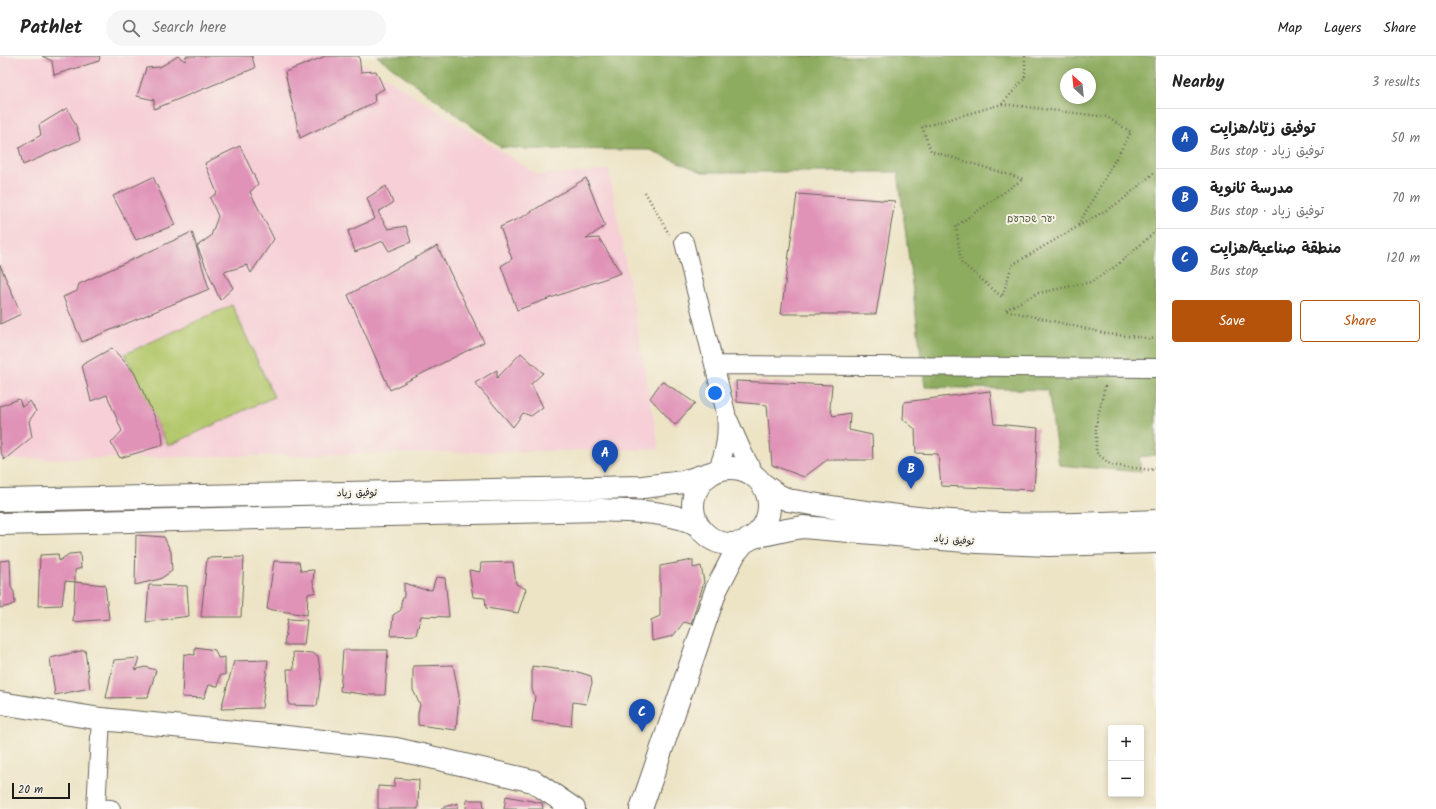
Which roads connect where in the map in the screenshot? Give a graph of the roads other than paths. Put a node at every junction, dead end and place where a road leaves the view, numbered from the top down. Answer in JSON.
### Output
{"nodes":[{"id":1,"x":684,"y":242,"type":"road end"},
{"id":2,"x":714,"y":365,"type":"junction"},
{"id":3,"x":1156,"y":368,"type":"edge"},
{"id":4,"x":726,"y":413,"type":"junction"},
{"id":5,"x":714,"y":472,"type":"junction"},
{"id":6,"x":760,"y":481,"type":"junction"},
{"id":7,"x":0,"y":500,"type":"edge"},
{"id":8,"x":1156,"y":521,"type":"edge"},
{"id":9,"x":0,"y":524,"type":"edge"},
{"id":10,"x":701,"y":529,"type":"junction"},
{"id":11,"x":749,"y":540,"type":"junction"},
{"id":12,"x":1156,"y":542,"type":"edge"},
{"id":13,"x":716,"y":590,"type":"junction"},
{"id":14,"x":0,"y":703,"type":"edge"},
{"id":15,"x":101,"y":720,"type":"junction"},
{"id":16,"x":111,"y":809,"type":"edge"},
{"id":17,"x":574,"y":809,"type":"edge"},
{"id":18,"x":641,"y":809,"type":"edge"}],
"edges":[{"from":1,"to":2,"type":"street"},
{"from":2,"to":3,"type":"street"},
{"from":2,"to":4,"type":"street"},
{"from":4,"to":5,"type":"street"},
{"from":4,"to":6,"type":"street"},
{"from":5,"to":6,"type":"main road"},
{"from":5,"to":7,"type":"main road","name":"توفيق زياد"},
{"from":5,"to":10,"type":"main road"},
{"from":6,"to":8,"type":"main road","name":"توفيق زياد"},
{"from":6,"to":11,"type":"main road"},
{"from":9,"to":10,"type":"main road"},
{"from":10,"to":11,"type":"main road"},
{"from":10,"to":13,"type":"main road"},
{"from":11,"to":12,"type":"main road","name":"توفيق زياد"},
{"from":11,"to":13,"type":"main road"},
{"from":13,"to":18,"type":"main road"},
{"from":14,"to":15,"type":"main road"},
{"from":15,"to":16,"type":"street"},
{"from":15,"to":17,"type":"main road"}]}
